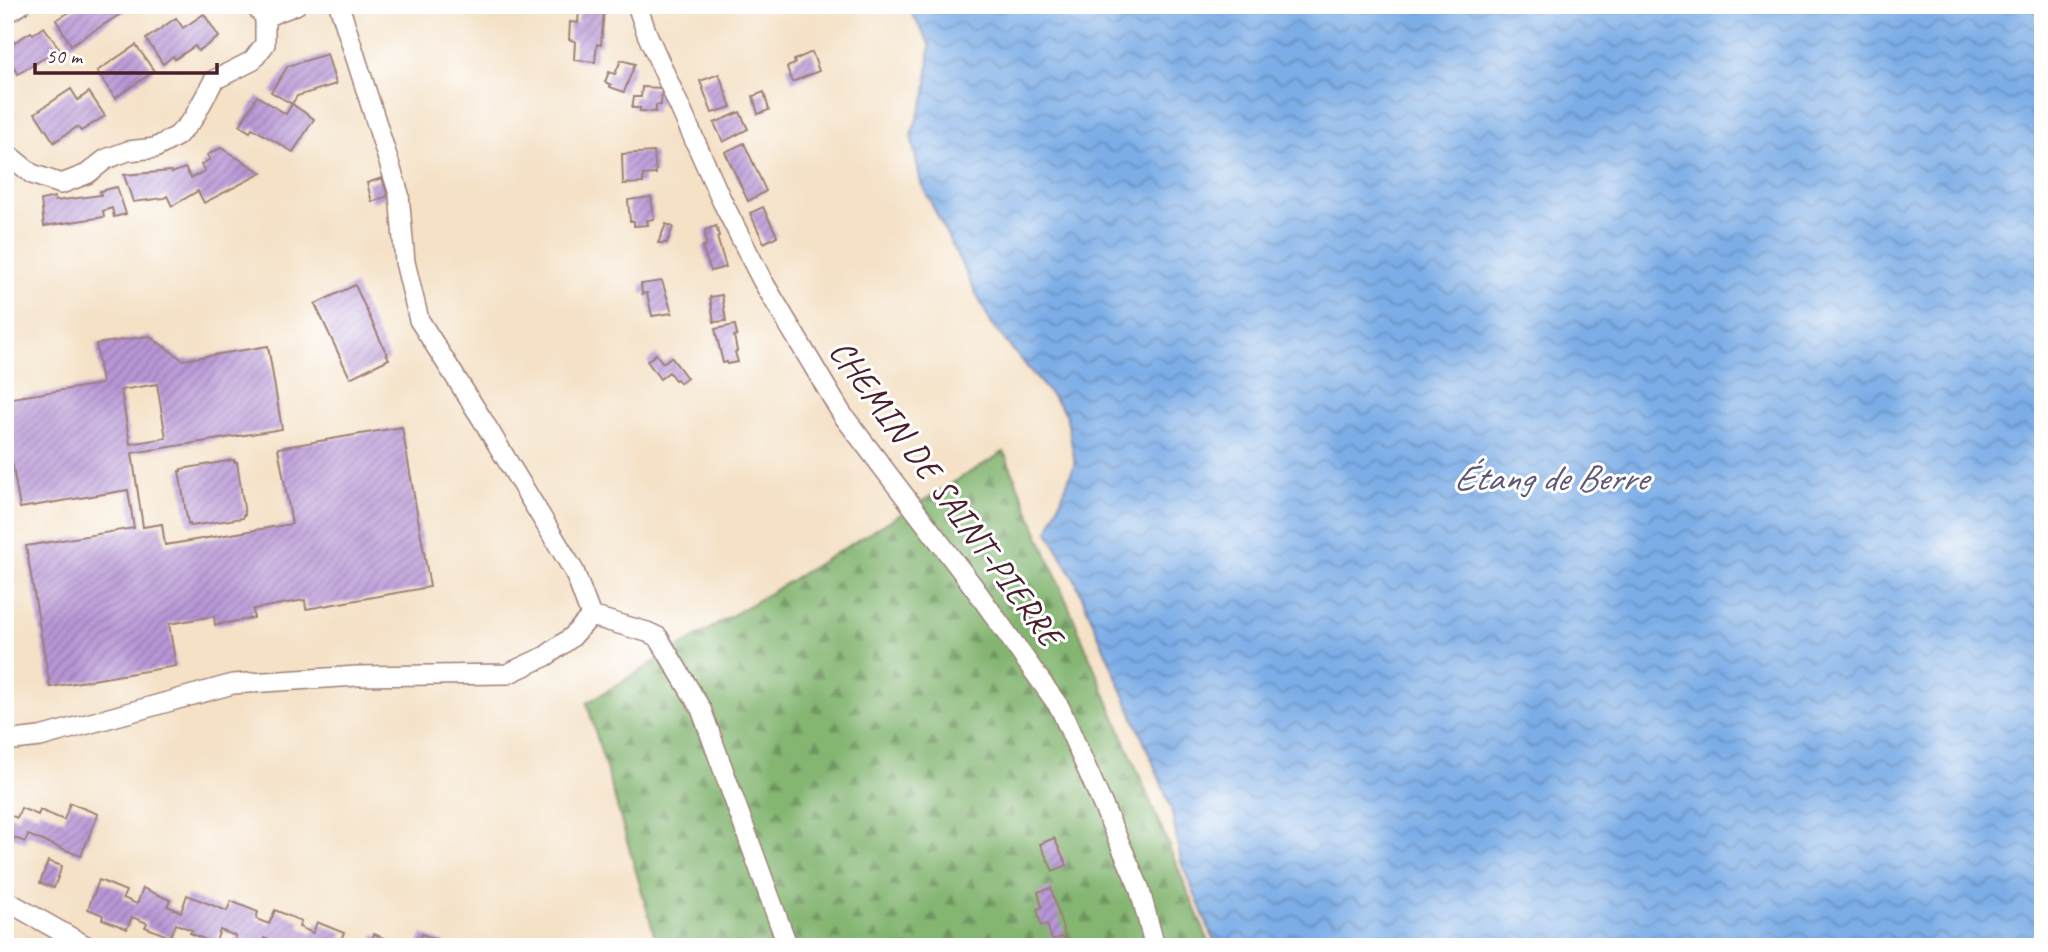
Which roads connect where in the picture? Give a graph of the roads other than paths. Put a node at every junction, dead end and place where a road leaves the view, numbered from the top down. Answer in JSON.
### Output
{"nodes":[{"id":1,"x":20,"y":5,"type":"edge"},
{"id":2,"x":296,"y":5,"type":"edge"},
{"id":3,"x":339,"y":5,"type":"edge"},
{"id":4,"x":637,"y":5,"type":"edge"},
{"id":5,"x":260,"y":11,"type":"edge"},
{"id":6,"x":5,"y":14,"type":"edge"},
{"id":7,"x":5,"y":152,"type":"edge"},
{"id":8,"x":591,"y":616,"type":"junction"},
{"id":9,"x":5,"y":741,"type":"edge"},
{"id":10,"x":5,"y":901,"type":"edge"},
{"id":11,"x":88,"y":947,"type":"edge"},
{"id":12,"x":788,"y":947,"type":"edge"},
{"id":13,"x":1155,"y":947,"type":"edge"}],
"edges":[{"from":1,"to":6,"type":"street"},
{"from":2,"to":5,"type":"street"},
{"from":3,"to":8,"type":"street"},
{"from":4,"to":13,"type":"street","name":"CHEMIN DE SAINT-PIERRE"},
{"from":5,"to":7,"type":"street"},
{"from":8,"to":9,"type":"street"},
{"from":8,"to":12,"type":"street"},
{"from":10,"to":11,"type":"street"}]}
